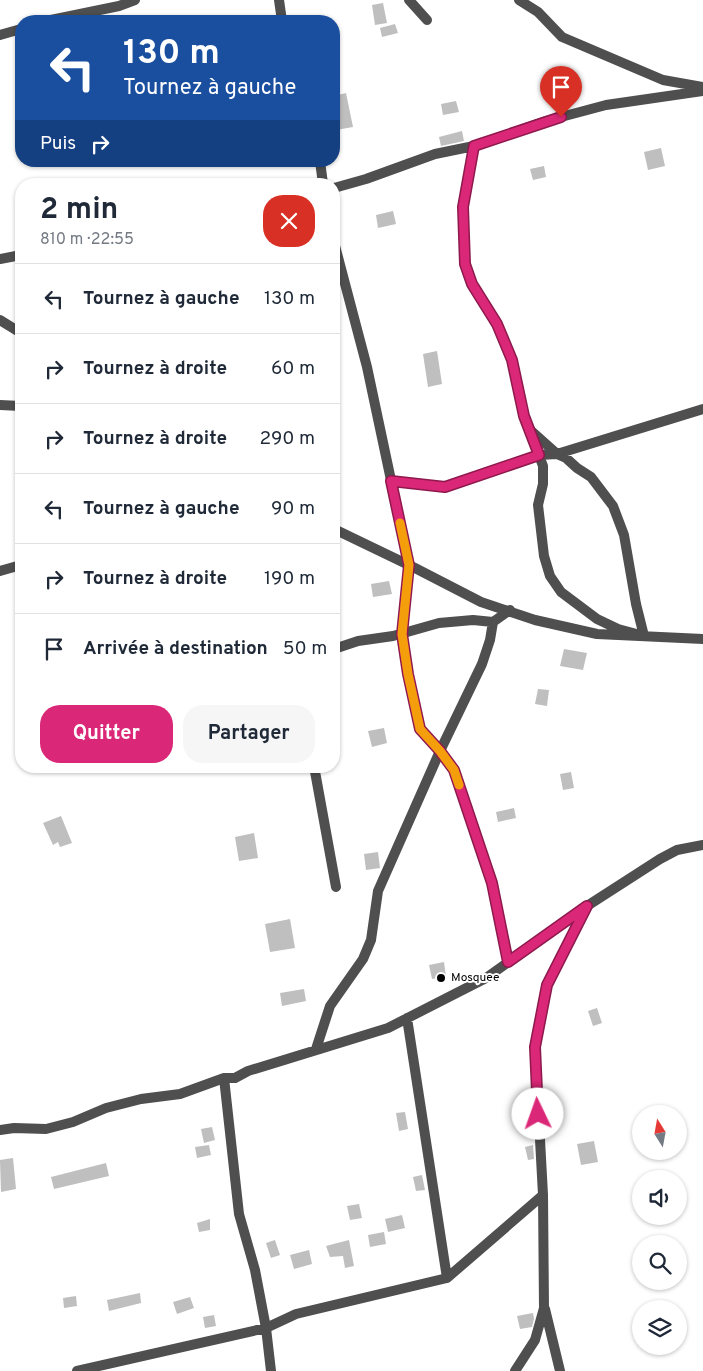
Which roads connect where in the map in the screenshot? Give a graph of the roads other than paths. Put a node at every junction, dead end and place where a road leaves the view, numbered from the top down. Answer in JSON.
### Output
{"nodes":[{"id":1,"x":135,"y":0,"type":"edge"},
{"id":2,"x":279,"y":0,"type":"edge"},
{"id":3,"x":409,"y":0,"type":"edge"},
{"id":4,"x":519,"y":0,"type":"edge"},
{"id":5,"x":75,"y":15,"type":"edge"},
{"id":6,"x":281,"y":15,"type":"edge"},
{"id":7,"x":427,"y":20,"type":"dead end"},
{"id":8,"x":15,"y":31,"type":"edge"},
{"id":9,"x":0,"y":35,"type":"edge"},
{"id":10,"x":703,"y":87,"type":"edge"},
{"id":11,"x":703,"y":91,"type":"edge"},
{"id":12,"x":474,"y":146,"type":"junction"},
{"id":13,"x":340,"y":186,"type":"edge"},
{"id":14,"x":15,"y":257,"type":"edge"},
{"id":15,"x":0,"y":259,"type":"edge"},
{"id":16,"x":340,"y":265,"type":"edge"},
{"id":17,"x":0,"y":320,"type":"edge"},
{"id":18,"x":15,"y":329,"type":"edge"},
{"id":19,"x":0,"y":405,"type":"edge"},
{"id":20,"x":15,"y":405,"type":"edge"},
{"id":21,"x":703,"y":409,"type":"edge"},
{"id":22,"x":529,"y":429,"type":"junction"},
{"id":23,"x":557,"y":454,"type":"junction"},
{"id":24,"x":539,"y":455,"type":"junction"},
{"id":25,"x":391,"y":481,"type":"junction"},
{"id":26,"x":340,"y":531,"type":"edge"},
{"id":27,"x":409,"y":565,"type":"junction"},
{"id":28,"x":15,"y":567,"type":"edge"},
{"id":29,"x":0,"y":571,"type":"edge"},
{"id":30,"x":510,"y":610,"type":"junction"},
{"id":31,"x":492,"y":622,"type":"junction"},
{"id":32,"x":402,"y":634,"type":"junction"},
{"id":33,"x":644,"y":636,"type":"junction"},
{"id":34,"x":703,"y":639,"type":"edge"},
{"id":35,"x":340,"y":647,"type":"edge"},
{"id":36,"x":440,"y":751,"type":"junction"},
{"id":37,"x":315,"y":773,"type":"edge"},
{"id":38,"x":703,"y":844,"type":"edge"},
{"id":39,"x":336,"y":887,"type":"dead end"},
{"id":40,"x":587,"y":906,"type":"junction"},
{"id":41,"x":508,"y":962,"type":"junction"},
{"id":42,"x":407,"y":1018,"type":"junction"},
{"id":43,"x":316,"y":1049,"type":"junction"},
{"id":44,"x":224,"y":1078,"type":"junction"},
{"id":45,"x":0,"y":1130,"type":"edge"},
{"id":46,"x":543,"y":1195,"type":"junction"},
{"id":47,"x":447,"y":1278,"type":"junction"},
{"id":48,"x":544,"y":1308,"type":"junction"},
{"id":49,"x":266,"y":1328,"type":"junction"},
{"id":50,"x":77,"y":1371,"type":"edge"},
{"id":51,"x":271,"y":1371,"type":"edge"},
{"id":52,"x":515,"y":1371,"type":"edge"},
{"id":53,"x":560,"y":1371,"type":"edge"}],
"edges":[{"from":1,"to":5,"type":"street"},
{"from":2,"to":6,"type":"street"},
{"from":3,"to":7,"type":"street"},
{"from":4,"to":10,"type":"street"},
{"from":8,"to":9,"type":"street"},
{"from":11,"to":12,"type":"street"},
{"from":12,"to":13,"type":"street"},
{"from":12,"to":22,"type":"street"},
{"from":14,"to":15,"type":"street"},
{"from":16,"to":25,"type":"street"},
{"from":17,"to":18,"type":"street"},
{"from":19,"to":20,"type":"street"},
{"from":21,"to":23,"type":"street"},
{"from":22,"to":23,"type":"street"},
{"from":22,"to":24,"type":"street"},
{"from":23,"to":24,"type":"street"},
{"from":23,"to":33,"type":"street"},
{"from":24,"to":25,"type":"street"},
{"from":24,"to":33,"type":"street"},
{"from":25,"to":27,"type":"street"},
{"from":26,"to":27,"type":"street"},
{"from":27,"to":30,"type":"street"},
{"from":27,"to":32,"type":"street"},
{"from":28,"to":29,"type":"street"},
{"from":30,"to":31,"type":"street"},
{"from":30,"to":33,"type":"street"},
{"from":31,"to":32,"type":"street"},
{"from":31,"to":36,"type":"street"},
{"from":32,"to":35,"type":"street"},
{"from":32,"to":36,"type":"street"},
{"from":33,"to":34,"type":"street"},
{"from":36,"to":41,"type":"street"},
{"from":36,"to":43,"type":"street"},
{"from":37,"to":39,"type":"street"},
{"from":38,"to":40,"type":"street"},
{"from":40,"to":41,"type":"street"},
{"from":40,"to":46,"type":"street"},
{"from":41,"to":42,"type":"street"},
{"from":42,"to":43,"type":"street"},
{"from":42,"to":47,"type":"street"},
{"from":43,"to":44,"type":"street"},
{"from":44,"to":45,"type":"street"},
{"from":44,"to":49,"type":"street"},
{"from":46,"to":47,"type":"street"},
{"from":46,"to":48,"type":"street"},
{"from":47,"to":49,"type":"street"},
{"from":48,"to":52,"type":"street"},
{"from":48,"to":53,"type":"street"},
{"from":49,"to":50,"type":"street"},
{"from":49,"to":51,"type":"street"}]}
